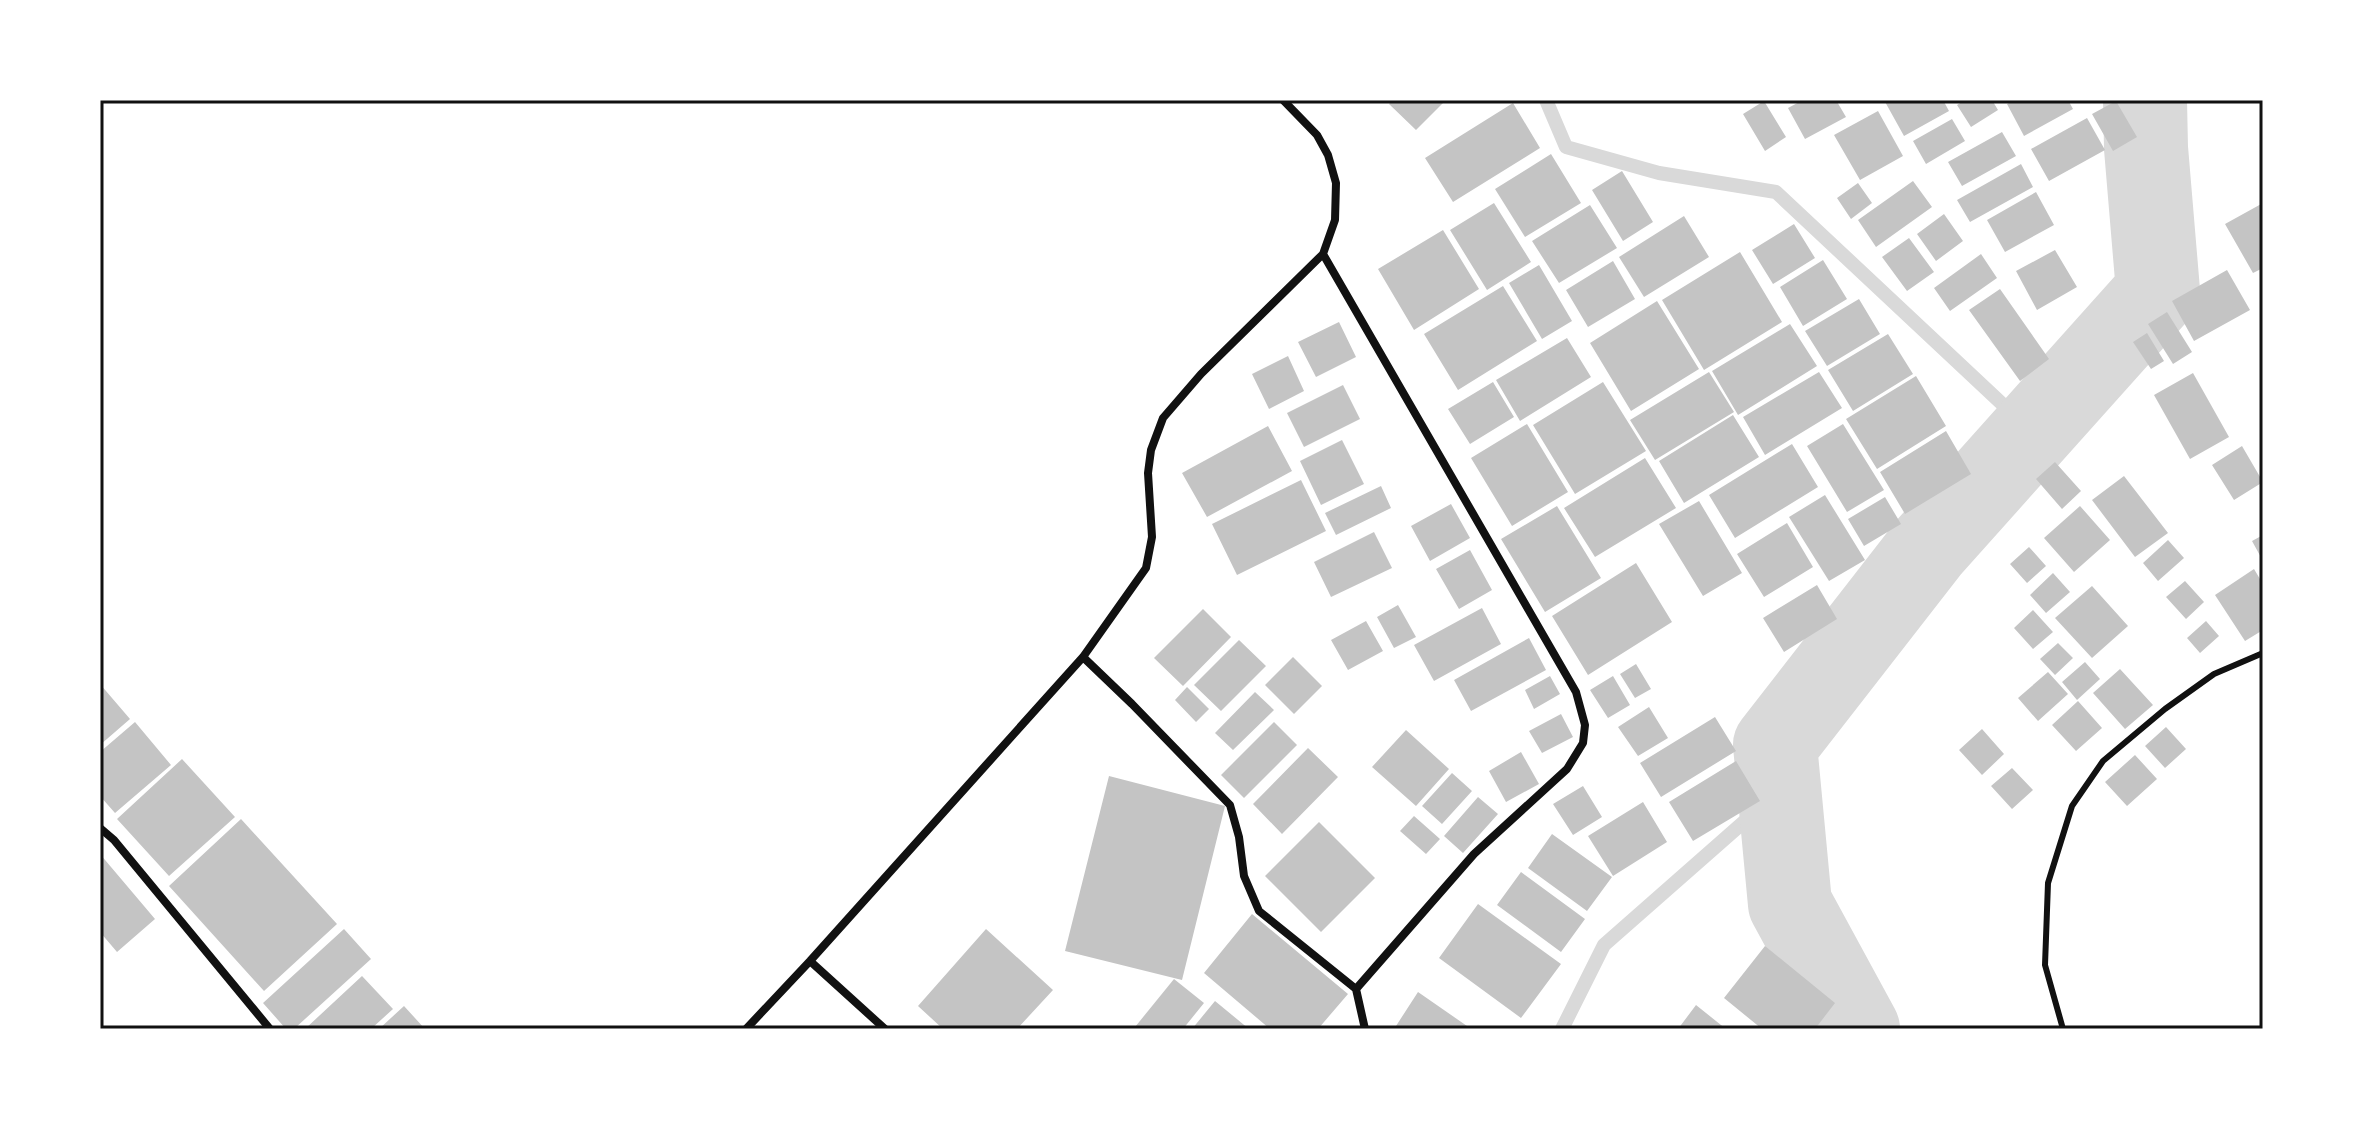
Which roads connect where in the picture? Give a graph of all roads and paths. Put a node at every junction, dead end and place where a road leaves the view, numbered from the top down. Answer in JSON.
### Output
{"nodes":[{"id":1,"x":1283,"y":100,"type":"edge"},
{"id":2,"x":1323,"y":254,"type":"junction"},
{"id":3,"x":2263,"y":653,"type":"edge"},
{"id":4,"x":1083,"y":657,"type":"junction"},
{"id":5,"x":100,"y":828,"type":"edge"},
{"id":6,"x":810,"y":961,"type":"junction"},
{"id":7,"x":1356,"y":989,"type":"junction"},
{"id":8,"x":270,"y":1029,"type":"edge"},
{"id":9,"x":746,"y":1029,"type":"edge"},
{"id":10,"x":885,"y":1029,"type":"edge"},
{"id":11,"x":1365,"y":1029,"type":"edge"},
{"id":12,"x":2063,"y":1029,"type":"edge"}],
"edges":[{"from":1,"to":2,"type":"street"},
{"from":2,"to":4,"type":"street"},
{"from":2,"to":7,"type":"street"},
{"from":3,"to":12,"type":"lane"},
{"from":4,"to":6,"type":"street"},
{"from":4,"to":7,"type":"street"},
{"from":5,"to":8,"type":"street"},
{"from":6,"to":9,"type":"street"},
{"from":6,"to":10,"type":"street"},
{"from":7,"to":11,"type":"street"}]}
